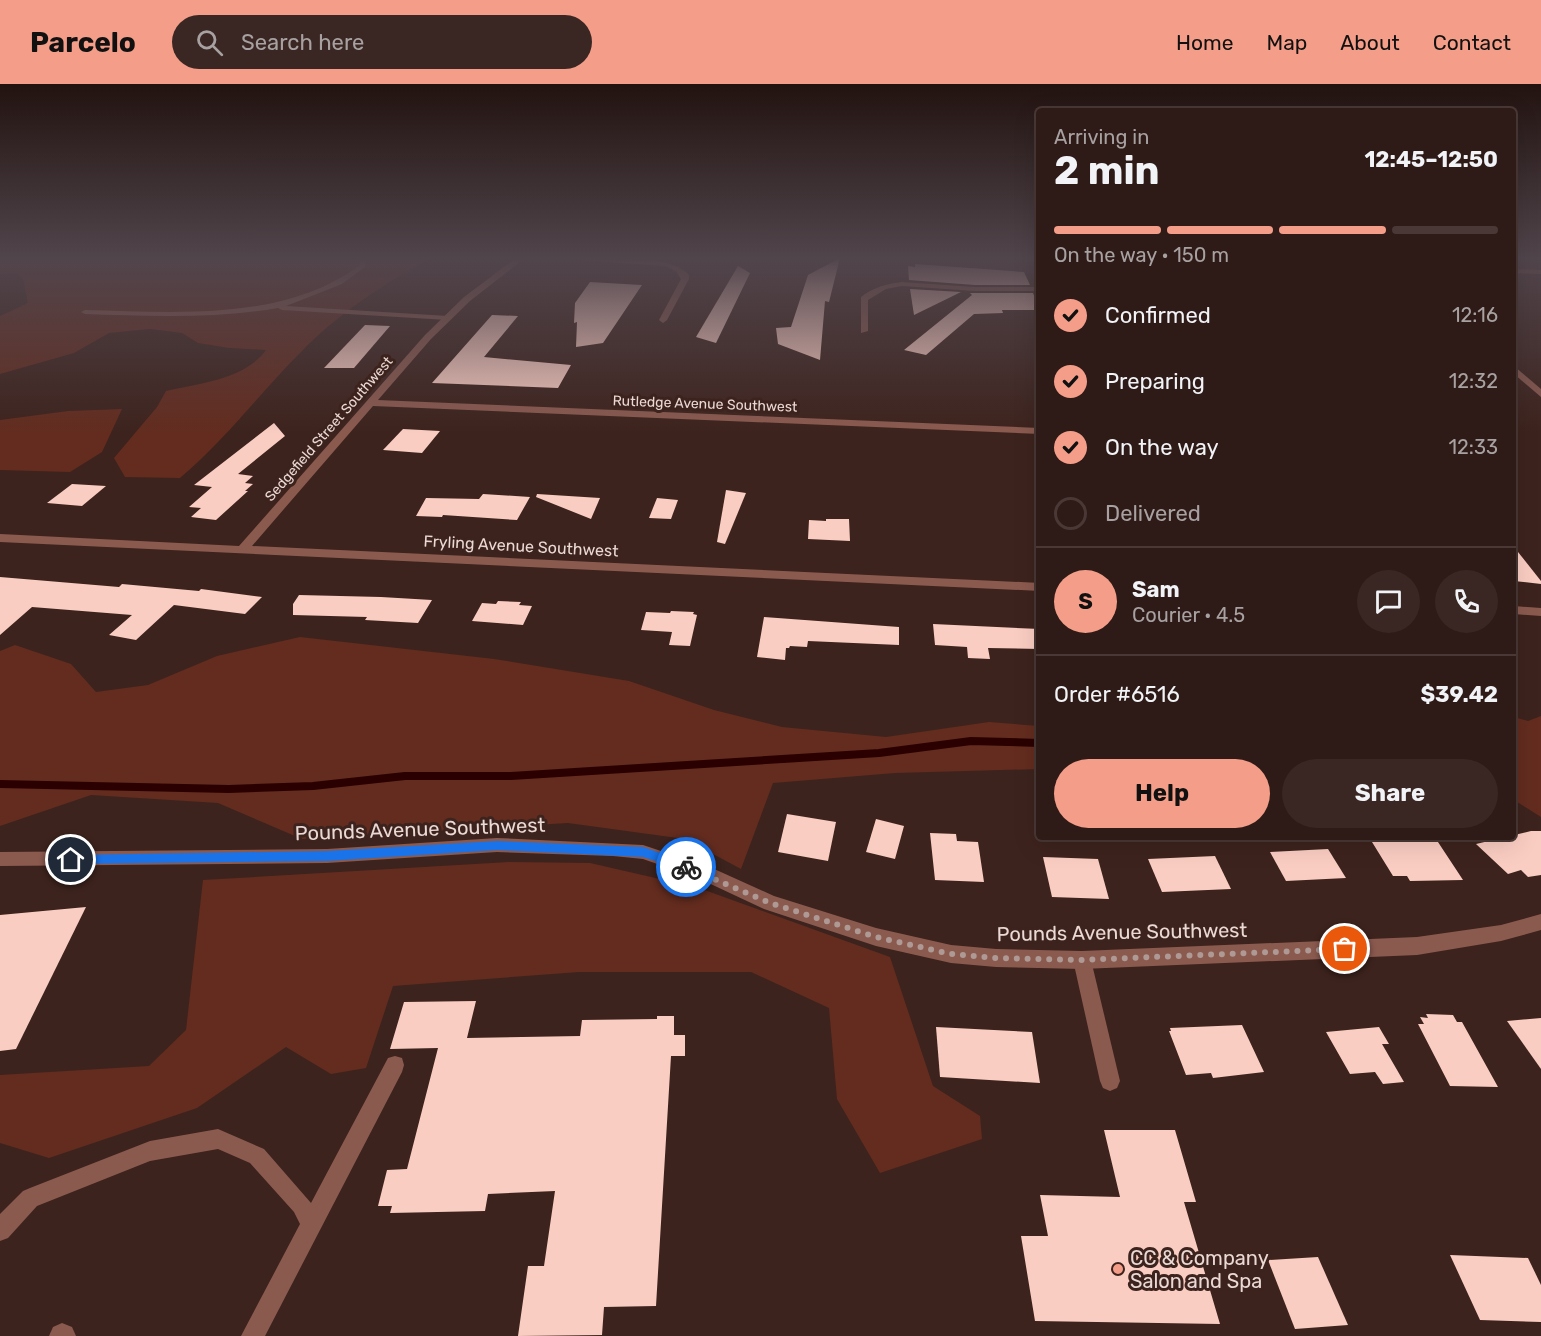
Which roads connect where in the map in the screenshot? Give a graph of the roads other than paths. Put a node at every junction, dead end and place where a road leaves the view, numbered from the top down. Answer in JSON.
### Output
{"nodes":[{"id":1,"x":423,"y":316,"type":"edge"},
{"id":2,"x":665,"y":316,"type":"edge"},
{"id":3,"x":864,"y":316,"type":"edge"},
{"id":4,"x":448,"y":318,"type":"joint"},
{"id":5,"x":663,"y":320,"type":"dead end"},
{"id":6,"x":864,"y":331,"type":"dead end"},
{"id":7,"x":1516,"y":371,"type":"edge"},
{"id":8,"x":1541,"y":394,"type":"edge"},
{"id":9,"x":370,"y":404,"type":"junction"},
{"id":10,"x":1036,"y":431,"type":"edge"},
{"id":11,"x":0,"y":538,"type":"edge"},
{"id":12,"x":242,"y":549,"type":"junction"},
{"id":13,"x":1036,"y":587,"type":"edge"},
{"id":14,"x":1516,"y":610,"type":"edge"},
{"id":15,"x":1541,"y":612,"type":"edge"},
{"id":16,"x":0,"y":859,"type":"edge"},
{"id":17,"x":1541,"y":922,"type":"edge"},
{"id":18,"x":1082,"y":960,"type":"junction"},
{"id":19,"x":395,"y":1065,"type":"dead end"},
{"id":20,"x":1110,"y":1081,"type":"dead end"},
{"id":21,"x":312,"y":1224,"type":"junction"},
{"id":22,"x":0,"y":1230,"type":"edge"},
{"id":23,"x":253,"y":1336,"type":"edge"}],
"edges":[{"from":1,"to":4,"type":"lane"},
{"from":2,"to":5,"type":"street"},
{"from":3,"to":6,"type":"street"},
{"from":4,"to":9,"type":"street","name":"Sedgefield Street Southwest"},
{"from":7,"to":8,"type":"street"},
{"from":9,"to":10,"type":"street","name":"Rutledge Avenue Southwest"},
{"from":9,"to":12,"type":"street","name":"Sedgefield Street Southwest"},
{"from":11,"to":12,"type":"street","name":"Fryling Avenue Southwest"},
{"from":12,"to":13,"type":"street","name":"Fryling Avenue Southwest"},
{"from":14,"to":15,"type":"street"},
{"from":16,"to":18,"type":"street","name":"Pounds Avenue Southwest"},
{"from":17,"to":18,"type":"street","name":"Pounds Avenue Southwest"},
{"from":18,"to":20,"type":"lane"},
{"from":19,"to":21,"type":"lane"},
{"from":21,"to":22,"type":"lane"},
{"from":21,"to":23,"type":"lane"}]}
